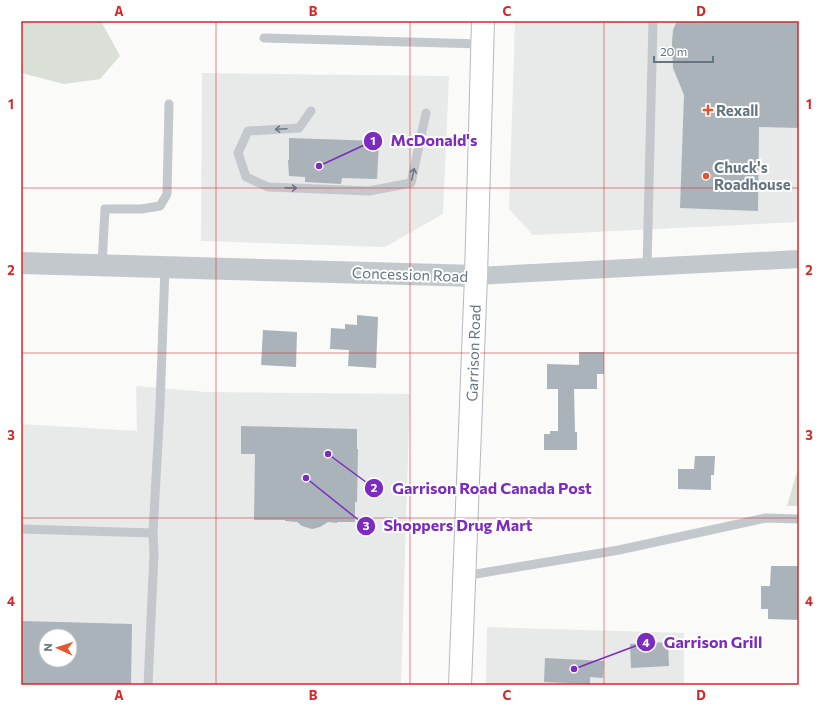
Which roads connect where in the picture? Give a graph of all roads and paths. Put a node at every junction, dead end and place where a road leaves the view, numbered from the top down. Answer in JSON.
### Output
{"nodes":[{"id":1,"x":483,"y":21,"type":"edge"},
{"id":2,"x":653,"y":21,"type":"edge"},
{"id":3,"x":264,"y":38,"type":"dead end"},
{"id":4,"x":482,"y":44,"type":"junction"},
{"id":5,"x":169,"y":104,"type":"dead end"},
{"id":6,"x":311,"y":111,"type":"dead end"},
{"id":7,"x":426,"y":113,"type":"dead end"},
{"id":8,"x":799,"y":259,"type":"edge"},
{"id":9,"x":21,"y":263,"type":"edge"},
{"id":10,"x":102,"y":265,"type":"junction"},
{"id":11,"x":166,"y":267,"type":"junction"},
{"id":12,"x":647,"y":267,"type":"junction"},
{"id":13,"x":476,"y":276,"type":"junction"},
{"id":14,"x":799,"y":519,"type":"edge"},
{"id":15,"x":21,"y":529,"type":"edge"},
{"id":16,"x":153,"y":533,"type":"junction"},
{"id":17,"x":464,"y":576,"type":"junction"},
{"id":18,"x":148,"y":685,"type":"edge"},
{"id":19,"x":460,"y":685,"type":"edge"}],
"edges":[{"from":1,"to":4,"type":"main road","name":"Garrison Road"},
{"from":2,"to":12,"type":"lane"},
{"from":3,"to":4,"type":"lane"},
{"from":4,"to":13,"type":"main road","name":"Garrison Road"},
{"from":5,"to":10,"type":"lane"},
{"from":6,"to":7,"type":"lane","one_way":true},
{"from":8,"to":12,"type":"street","name":"Concession Road"},
{"from":9,"to":10,"type":"street","name":"Concession Road"},
{"from":10,"to":11,"type":"street","name":"Concession Road"},
{"from":11,"to":13,"type":"street","name":"Concession Road"},
{"from":11,"to":16,"type":"lane"},
{"from":12,"to":13,"type":"street","name":"Concession Road"},
{"from":13,"to":17,"type":"main road","name":"Garrison Road"},
{"from":14,"to":17,"type":"lane"},
{"from":15,"to":16,"type":"lane"},
{"from":16,"to":18,"type":"lane"},
{"from":17,"to":19,"type":"main road","name":"Garrison Road"}]}
